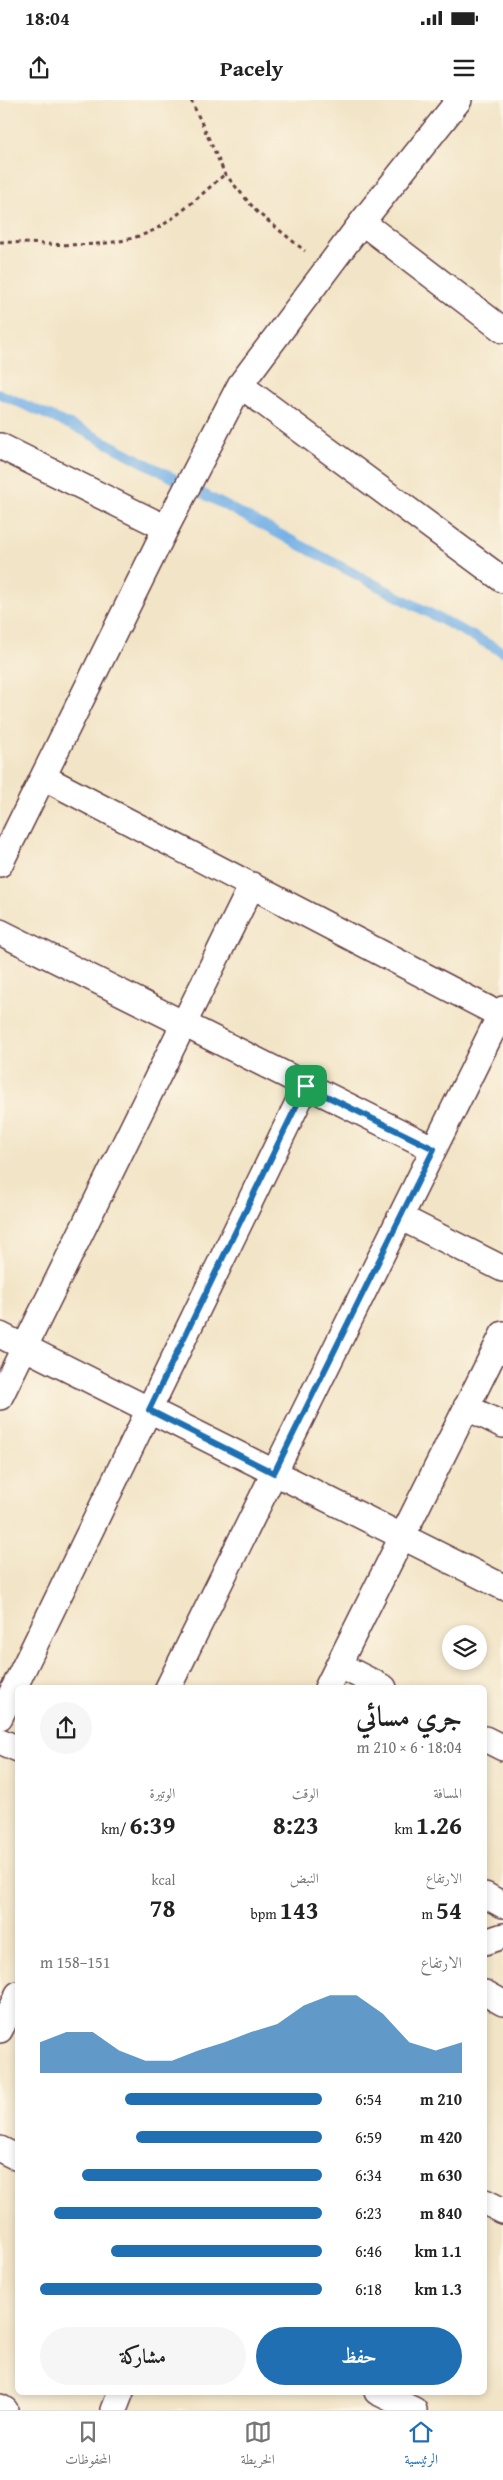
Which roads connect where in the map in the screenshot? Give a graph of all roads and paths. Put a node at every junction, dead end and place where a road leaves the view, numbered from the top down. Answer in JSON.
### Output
{"nodes":[{"id":1,"x":191,"y":100,"type":"edge"},
{"id":2,"x":459,"y":100,"type":"edge"},
{"id":3,"x":225,"y":174,"type":"junction"},
{"id":4,"x":362,"y":222,"type":"junction"},
{"id":5,"x":0,"y":242,"type":"edge"},
{"id":6,"x":327,"y":269,"type":"junction"},
{"id":7,"x":503,"y":330,"type":"edge"},
{"id":8,"x":240,"y":385,"type":"junction"},
{"id":9,"x":0,"y":446,"type":"edge"},
{"id":10,"x":171,"y":517,"type":"junction"},
{"id":11,"x":503,"y":580,"type":"edge"},
{"id":12,"x":43,"y":777,"type":"junction"},
{"id":13,"x":0,"y":864,"type":"edge"},
{"id":14,"x":252,"y":885,"type":"junction"},
{"id":15,"x":0,"y":932,"type":"edge"},
{"id":16,"x":502,"y":1012,"type":"edge"},
{"id":17,"x":183,"y":1024,"type":"junction"},
{"id":18,"x":306,"y":1086,"type":"junction"},
{"id":19,"x":434,"y":1149,"type":"junction"},
{"id":20,"x":400,"y":1217,"type":"junction"},
{"id":21,"x":503,"y":1269,"type":"edge"},
{"id":22,"x":503,"y":1334,"type":"edge"},
{"id":23,"x":0,"y":1336,"type":"edge"},
{"id":24,"x":24,"y":1348,"type":"junction"},
{"id":25,"x":0,"y":1397,"type":"edge"},
{"id":26,"x":466,"y":1407,"type":"junction"},
{"id":27,"x":149,"y":1410,"type":"junction"},
{"id":28,"x":503,"y":1425,"type":"edge"},
{"id":29,"x":274,"y":1473,"type":"junction"},
{"id":30,"x":402,"y":1536,"type":"junction"},
{"id":31,"x":503,"y":1587,"type":"edge"},
{"id":32,"x":339,"y":1665,"type":"junction"},
{"id":33,"x":16,"y":1685,"type":"edge"},
{"id":34,"x":169,"y":1685,"type":"edge"},
{"id":35,"x":329,"y":1685,"type":"edge"},
{"id":36,"x":378,"y":1685,"type":"edge"},
{"id":37,"x":15,"y":1686,"type":"edge"},
{"id":38,"x":0,"y":1717,"type":"edge"},
{"id":39,"x":487,"y":1740,"type":"edge"},
{"id":40,"x":0,"y":1741,"type":"edge"},
{"id":41,"x":15,"y":1748,"type":"edge"},
{"id":42,"x":503,"y":1748,"type":"edge"},
{"id":43,"x":487,"y":1896,"type":"edge"},
{"id":44,"x":503,"y":1905,"type":"edge"},
{"id":45,"x":503,"y":1936,"type":"edge"},
{"id":46,"x":487,"y":1941,"type":"edge"},
{"id":47,"x":487,"y":1995,"type":"edge"},
{"id":48,"x":15,"y":2000,"type":"edge"},
{"id":49,"x":503,"y":2003,"type":"edge"},
{"id":50,"x":0,"y":2030,"type":"edge"},
{"id":51,"x":0,"y":2149,"type":"edge"},
{"id":52,"x":15,"y":2156,"type":"edge"},
{"id":53,"x":487,"y":2203,"type":"edge"},
{"id":54,"x":503,"y":2211,"type":"edge"},
{"id":55,"x":120,"y":2395,"type":"edge"},
{"id":56,"x":382,"y":2395,"type":"edge"},
{"id":57,"x":0,"y":2407,"type":"edge"},
{"id":58,"x":6,"y":2410,"type":"edge"},
{"id":59,"x":114,"y":2410,"type":"edge"},
{"id":60,"x":414,"y":2410,"type":"edge"}],
"edges":[{"from":1,"to":3,"type":"path"},
{"from":2,"to":4,"type":"street"},
{"from":3,"to":5,"type":"path"},
{"from":3,"to":6,"type":"path"},
{"from":4,"to":6,"type":"street"},
{"from":4,"to":7,"type":"street"},
{"from":6,"to":8,"type":"street"},
{"from":8,"to":10,"type":"street"},
{"from":8,"to":11,"type":"street"},
{"from":9,"to":10,"type":"street"},
{"from":10,"to":12,"type":"street"},
{"from":12,"to":13,"type":"street"},
{"from":12,"to":14,"type":"street"},
{"from":14,"to":16,"type":"street"},
{"from":14,"to":17,"type":"street"},
{"from":15,"to":17,"type":"street"},
{"from":16,"to":19,"type":"street"},
{"from":17,"to":18,"type":"street"},
{"from":17,"to":24,"type":"street"},
{"from":18,"to":19,"type":"street"},
{"from":18,"to":27,"type":"street"},
{"from":19,"to":20,"type":"street"},
{"from":20,"to":21,"type":"street"},
{"from":20,"to":29,"type":"street"},
{"from":22,"to":26,"type":"street"},
{"from":23,"to":24,"type":"street"},
{"from":24,"to":25,"type":"street"},
{"from":24,"to":27,"type":"street"},
{"from":26,"to":28,"type":"street"},
{"from":26,"to":30,"type":"street"},
{"from":27,"to":29,"type":"street"},
{"from":27,"to":33,"type":"street"},
{"from":29,"to":30,"type":"street"},
{"from":29,"to":34,"type":"street"},
{"from":30,"to":31,"type":"street"},
{"from":30,"to":32,"type":"street"},
{"from":32,"to":35,"type":"street"},
{"from":32,"to":36,"type":"street"},
{"from":37,"to":38,"type":"street"},
{"from":39,"to":42,"type":"street"},
{"from":40,"to":41,"type":"street"},
{"from":43,"to":44,"type":"street"},
{"from":45,"to":46,"type":"street"},
{"from":47,"to":49,"type":"street"},
{"from":48,"to":50,"type":"street"},
{"from":51,"to":52,"type":"street"},
{"from":53,"to":54,"type":"street"},
{"from":55,"to":59,"type":"street"},
{"from":56,"to":60,"type":"street"},
{"from":57,"to":58,"type":"street"}]}
